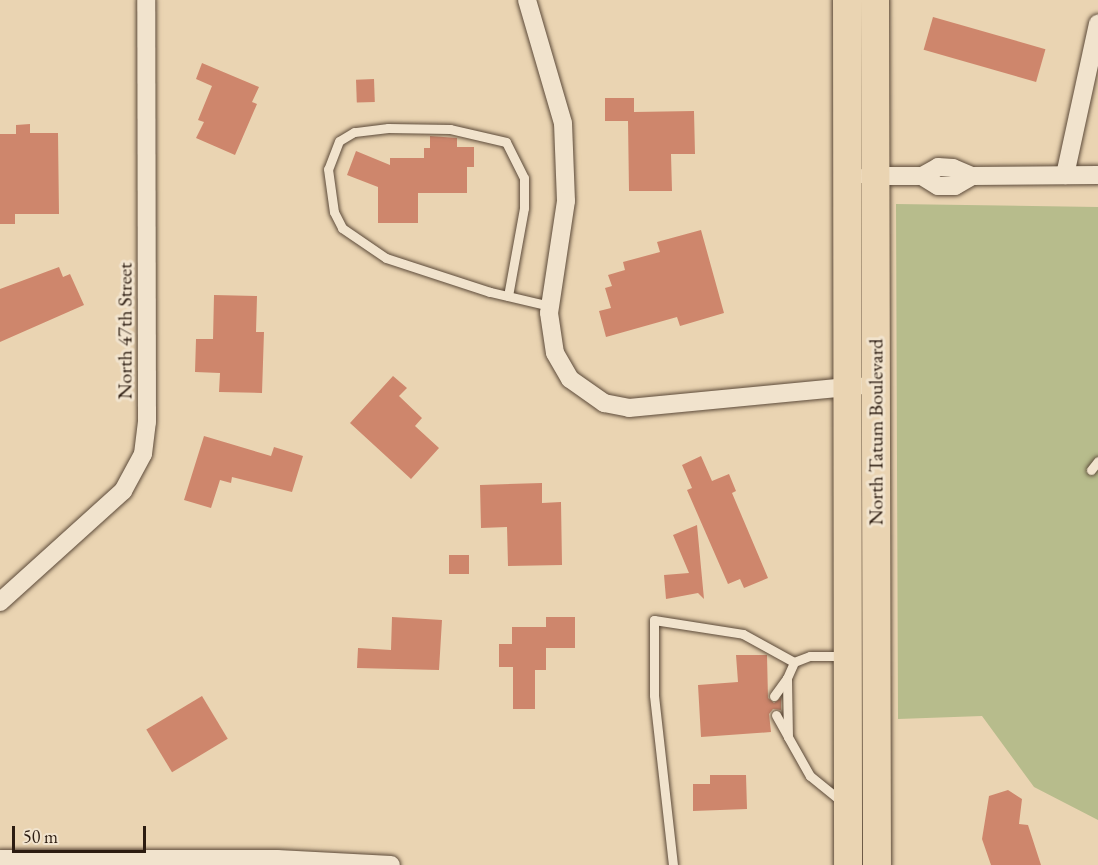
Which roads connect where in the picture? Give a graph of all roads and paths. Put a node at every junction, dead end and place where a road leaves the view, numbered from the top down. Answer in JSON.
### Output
{"nodes":[{"id":1,"x":147,"y":0,"type":"edge"},
{"id":2,"x":527,"y":0,"type":"edge"},
{"id":3,"x":846,"y":0,"type":"edge"},
{"id":4,"x":875,"y":0,"type":"edge"},
{"id":5,"x":1098,"y":24,"type":"edge"},
{"id":6,"x":1065,"y":175,"type":"junction"},
{"id":7,"x":1098,"y":175,"type":"edge"},
{"id":8,"x":847,"y":176,"type":"junction"},
{"id":9,"x":875,"y":176,"type":"junction"},
{"id":10,"x":508,"y":296,"type":"junction"},
{"id":11,"x":550,"y":306,"type":"junction"},
{"id":12,"x":876,"y":385,"type":"junction"},
{"id":13,"x":848,"y":387,"type":"junction"},
{"id":14,"x":1098,"y":460,"type":"edge"},
{"id":15,"x":1090,"y":470,"type":"dead end"},
{"id":16,"x":0,"y":602,"type":"edge"},
{"id":17,"x":848,"y":656,"type":"junction"},
{"id":18,"x":794,"y":662,"type":"junction"},
{"id":19,"x":787,"y":678,"type":"junction"},
{"id":20,"x":774,"y":696,"type":"dead end"},
{"id":21,"x":776,"y":715,"type":"dead end"},
{"id":22,"x":788,"y":737,"type":"junction"},
{"id":23,"x":848,"y":806,"type":"junction"},
{"id":24,"x":0,"y":859,"type":"edge"},
{"id":25,"x":309,"y":863,"type":"edge"},
{"id":26,"x":391,"y":865,"type":"edge"},
{"id":27,"x":673,"y":865,"type":"edge"},
{"id":28,"x":848,"y":865,"type":"edge"},
{"id":29,"x":877,"y":865,"type":"edge"}],
"edges":[{"from":1,"to":16,"type":"street","name":"North 47th Street"},
{"from":2,"to":11,"type":"street"},
{"from":3,"to":8,"type":"main road","name":"North Tatum Boulevard"},
{"from":4,"to":9,"type":"main road","name":"North Tatum Boulevard"},
{"from":5,"to":6,"type":"street"},
{"from":6,"to":7,"type":"street"},
{"from":6,"to":9,"type":"street"},
{"from":8,"to":9,"type":"street"},
{"from":8,"to":13,"type":"main road","name":"North Tatum Boulevard"},
{"from":9,"to":12,"type":"main road","name":"North Tatum Boulevard"},
{"from":10,"to":10,"type":"lane"},
{"from":10,"to":11,"type":"lane"},
{"from":11,"to":13,"type":"street"},
{"from":12,"to":13,"type":"street"},
{"from":12,"to":29,"type":"main road","name":"North Tatum Boulevard"},
{"from":13,"to":17,"type":"main road","name":"North Tatum Boulevard"},
{"from":14,"to":15,"type":"lane"},
{"from":17,"to":18,"type":"lane"},
{"from":17,"to":23,"type":"main road","name":"North Tatum Boulevard"},
{"from":18,"to":19,"type":"lane"},
{"from":18,"to":27,"type":"lane"},
{"from":19,"to":20,"type":"lane"},
{"from":19,"to":22,"type":"lane"},
{"from":21,"to":22,"type":"lane"},
{"from":22,"to":23,"type":"lane"},
{"from":23,"to":28,"type":"main road","name":"North Tatum Boulevard"},
{"from":24,"to":25,"type":"street"},
{"from":25,"to":26,"type":"street"}]}
